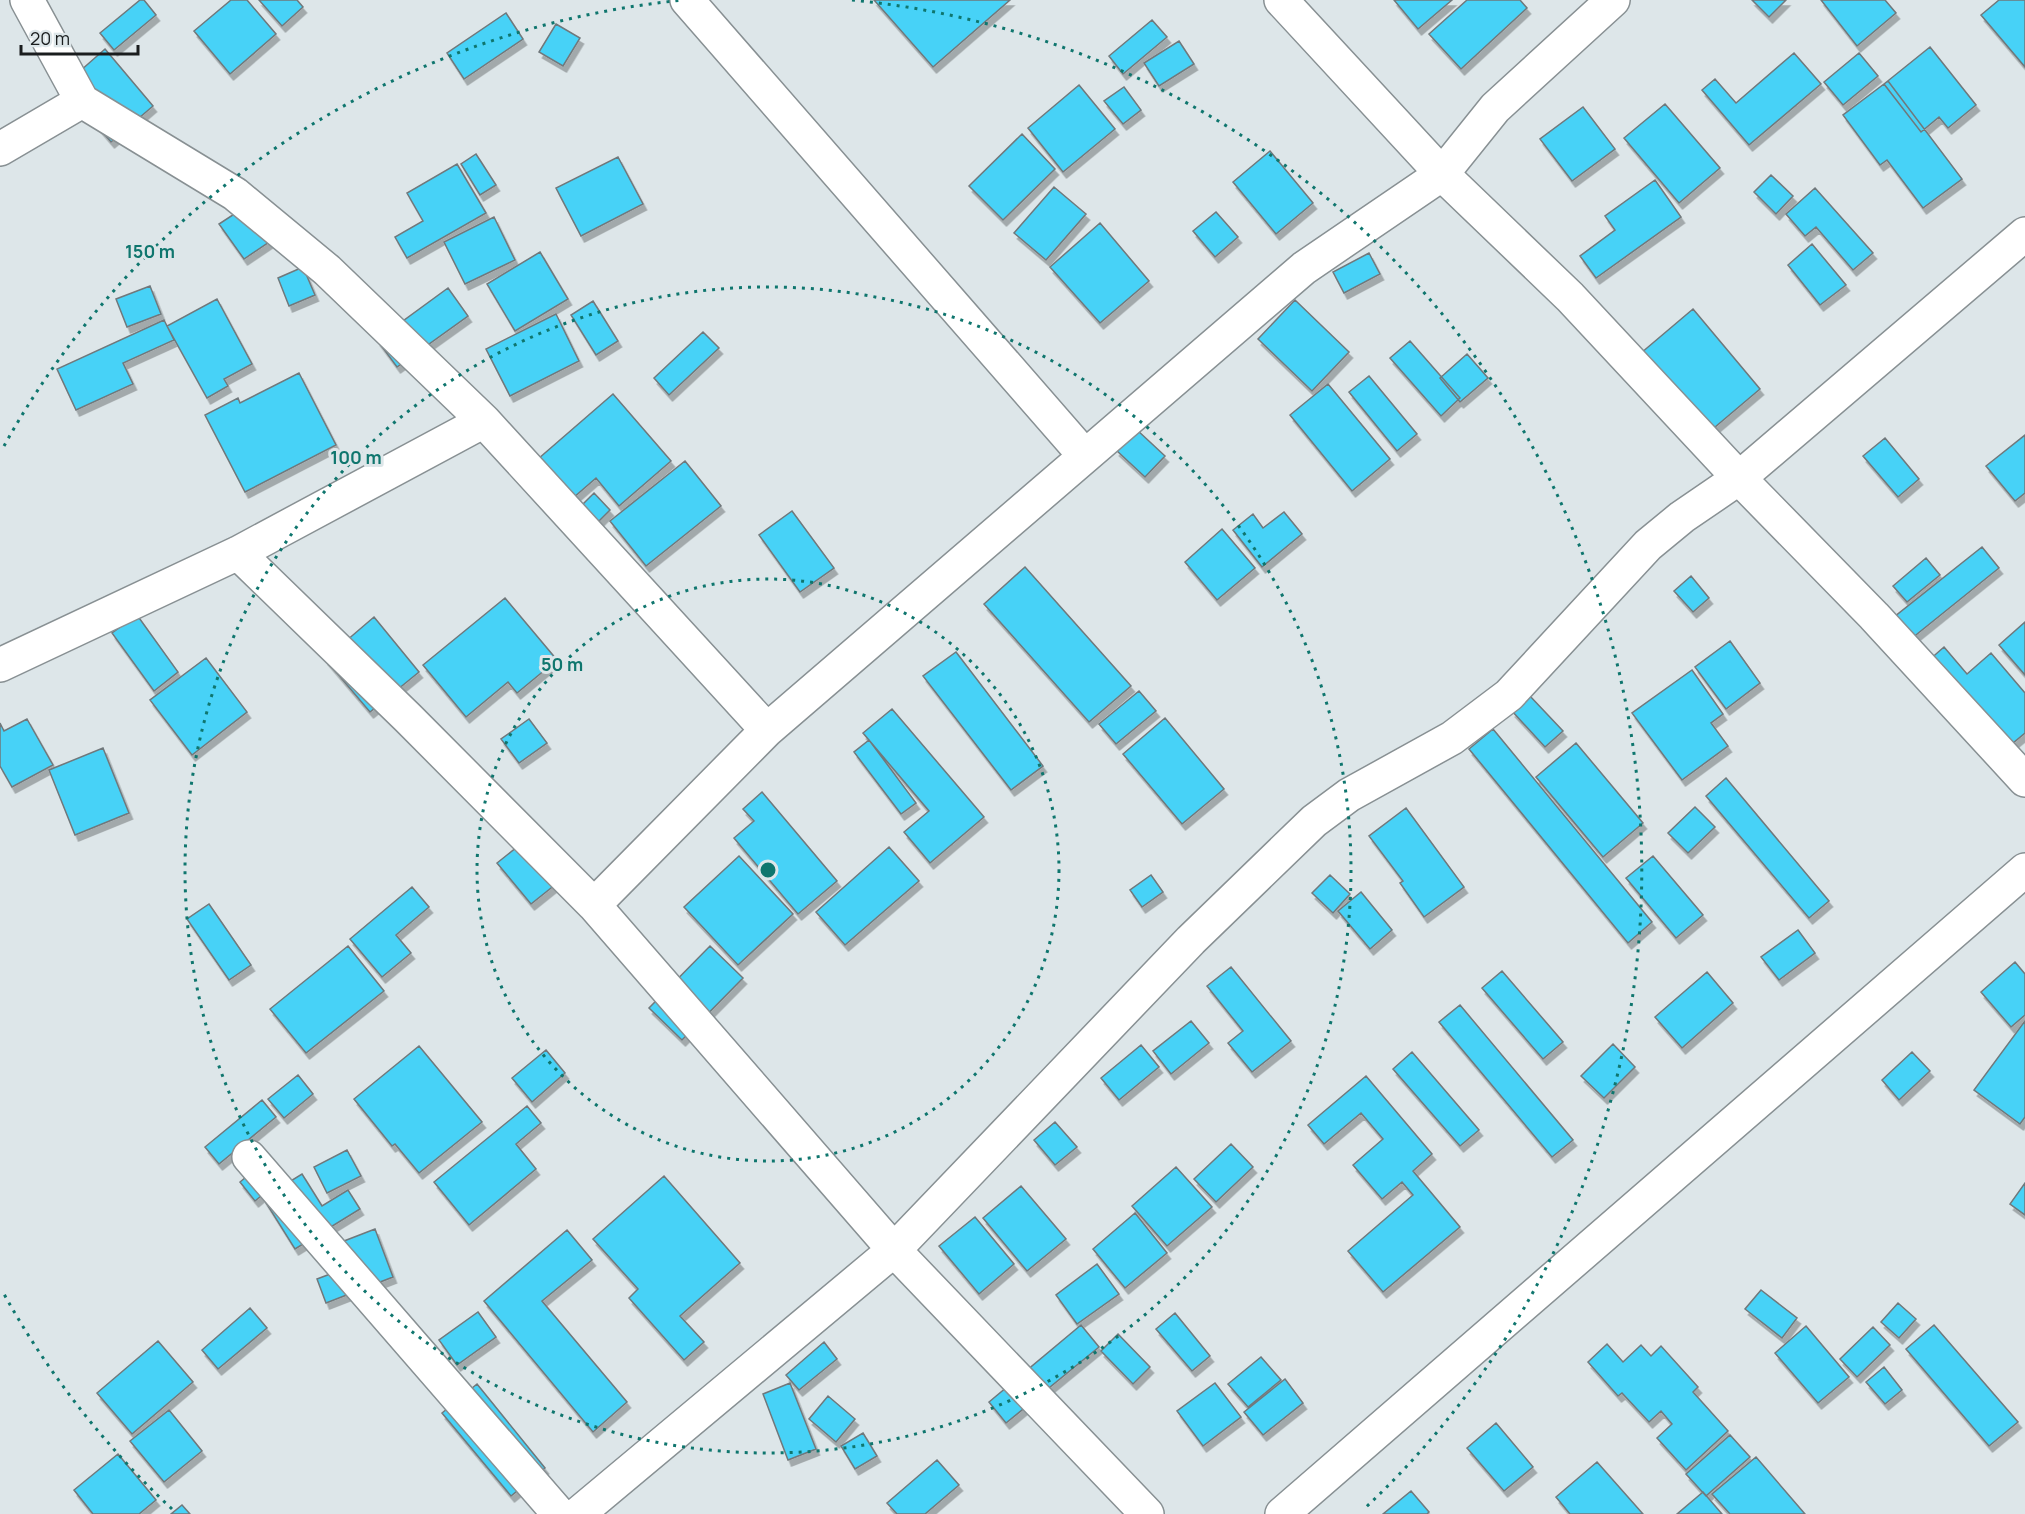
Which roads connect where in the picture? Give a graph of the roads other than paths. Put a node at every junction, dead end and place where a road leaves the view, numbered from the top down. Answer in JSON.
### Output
{"nodes":[{"id":1,"x":27,"y":0,"type":"edge"},
{"id":2,"x":687,"y":0,"type":"edge"},
{"id":3,"x":1281,"y":0,"type":"edge"},
{"id":4,"x":1614,"y":0,"type":"edge"},
{"id":5,"x":81,"y":101,"type":"junction"},
{"id":6,"x":0,"y":149,"type":"edge"},
{"id":7,"x":1442,"y":174,"type":"junction"},
{"id":8,"x":2025,"y":234,"type":"edge"},
{"id":9,"x":484,"y":421,"type":"junction"},
{"id":10,"x":1085,"y":456,"type":"junction"},
{"id":11,"x":1739,"y":478,"type":"junction"},
{"id":12,"x":238,"y":553,"type":"junction"},
{"id":13,"x":0,"y":665,"type":"edge"},
{"id":14,"x":767,"y":730,"type":"junction"},
{"id":15,"x":2025,"y":780,"type":"edge"},
{"id":16,"x":2025,"y":870,"type":"edge"},
{"id":17,"x":594,"y":905,"type":"junction"},
{"id":18,"x":249,"y":1157,"type":"dead end"},
{"id":19,"x":894,"y":1250,"type":"junction"},
{"id":20,"x":559,"y":1514,"type":"edge"},
{"id":21,"x":578,"y":1514,"type":"edge"},
{"id":22,"x":1147,"y":1514,"type":"edge"},
{"id":23,"x":1282,"y":1514,"type":"edge"}],
"edges":[{"from":1,"to":5,"type":"street"},
{"from":2,"to":10,"type":"street"},
{"from":3,"to":7,"type":"street"},
{"from":4,"to":7,"type":"street"},
{"from":5,"to":6,"type":"street"},
{"from":5,"to":9,"type":"street"},
{"from":7,"to":10,"type":"street"},
{"from":7,"to":11,"type":"street"},
{"from":8,"to":11,"type":"street"},
{"from":9,"to":12,"type":"street"},
{"from":9,"to":14,"type":"street"},
{"from":10,"to":14,"type":"street"},
{"from":11,"to":15,"type":"street"},
{"from":11,"to":19,"type":"street"},
{"from":12,"to":13,"type":"street"},
{"from":12,"to":17,"type":"street"},
{"from":14,"to":17,"type":"street"},
{"from":16,"to":23,"type":"street"},
{"from":17,"to":19,"type":"street"},
{"from":18,"to":20,"type":"street"},
{"from":19,"to":21,"type":"street"},
{"from":19,"to":22,"type":"street"}]}
